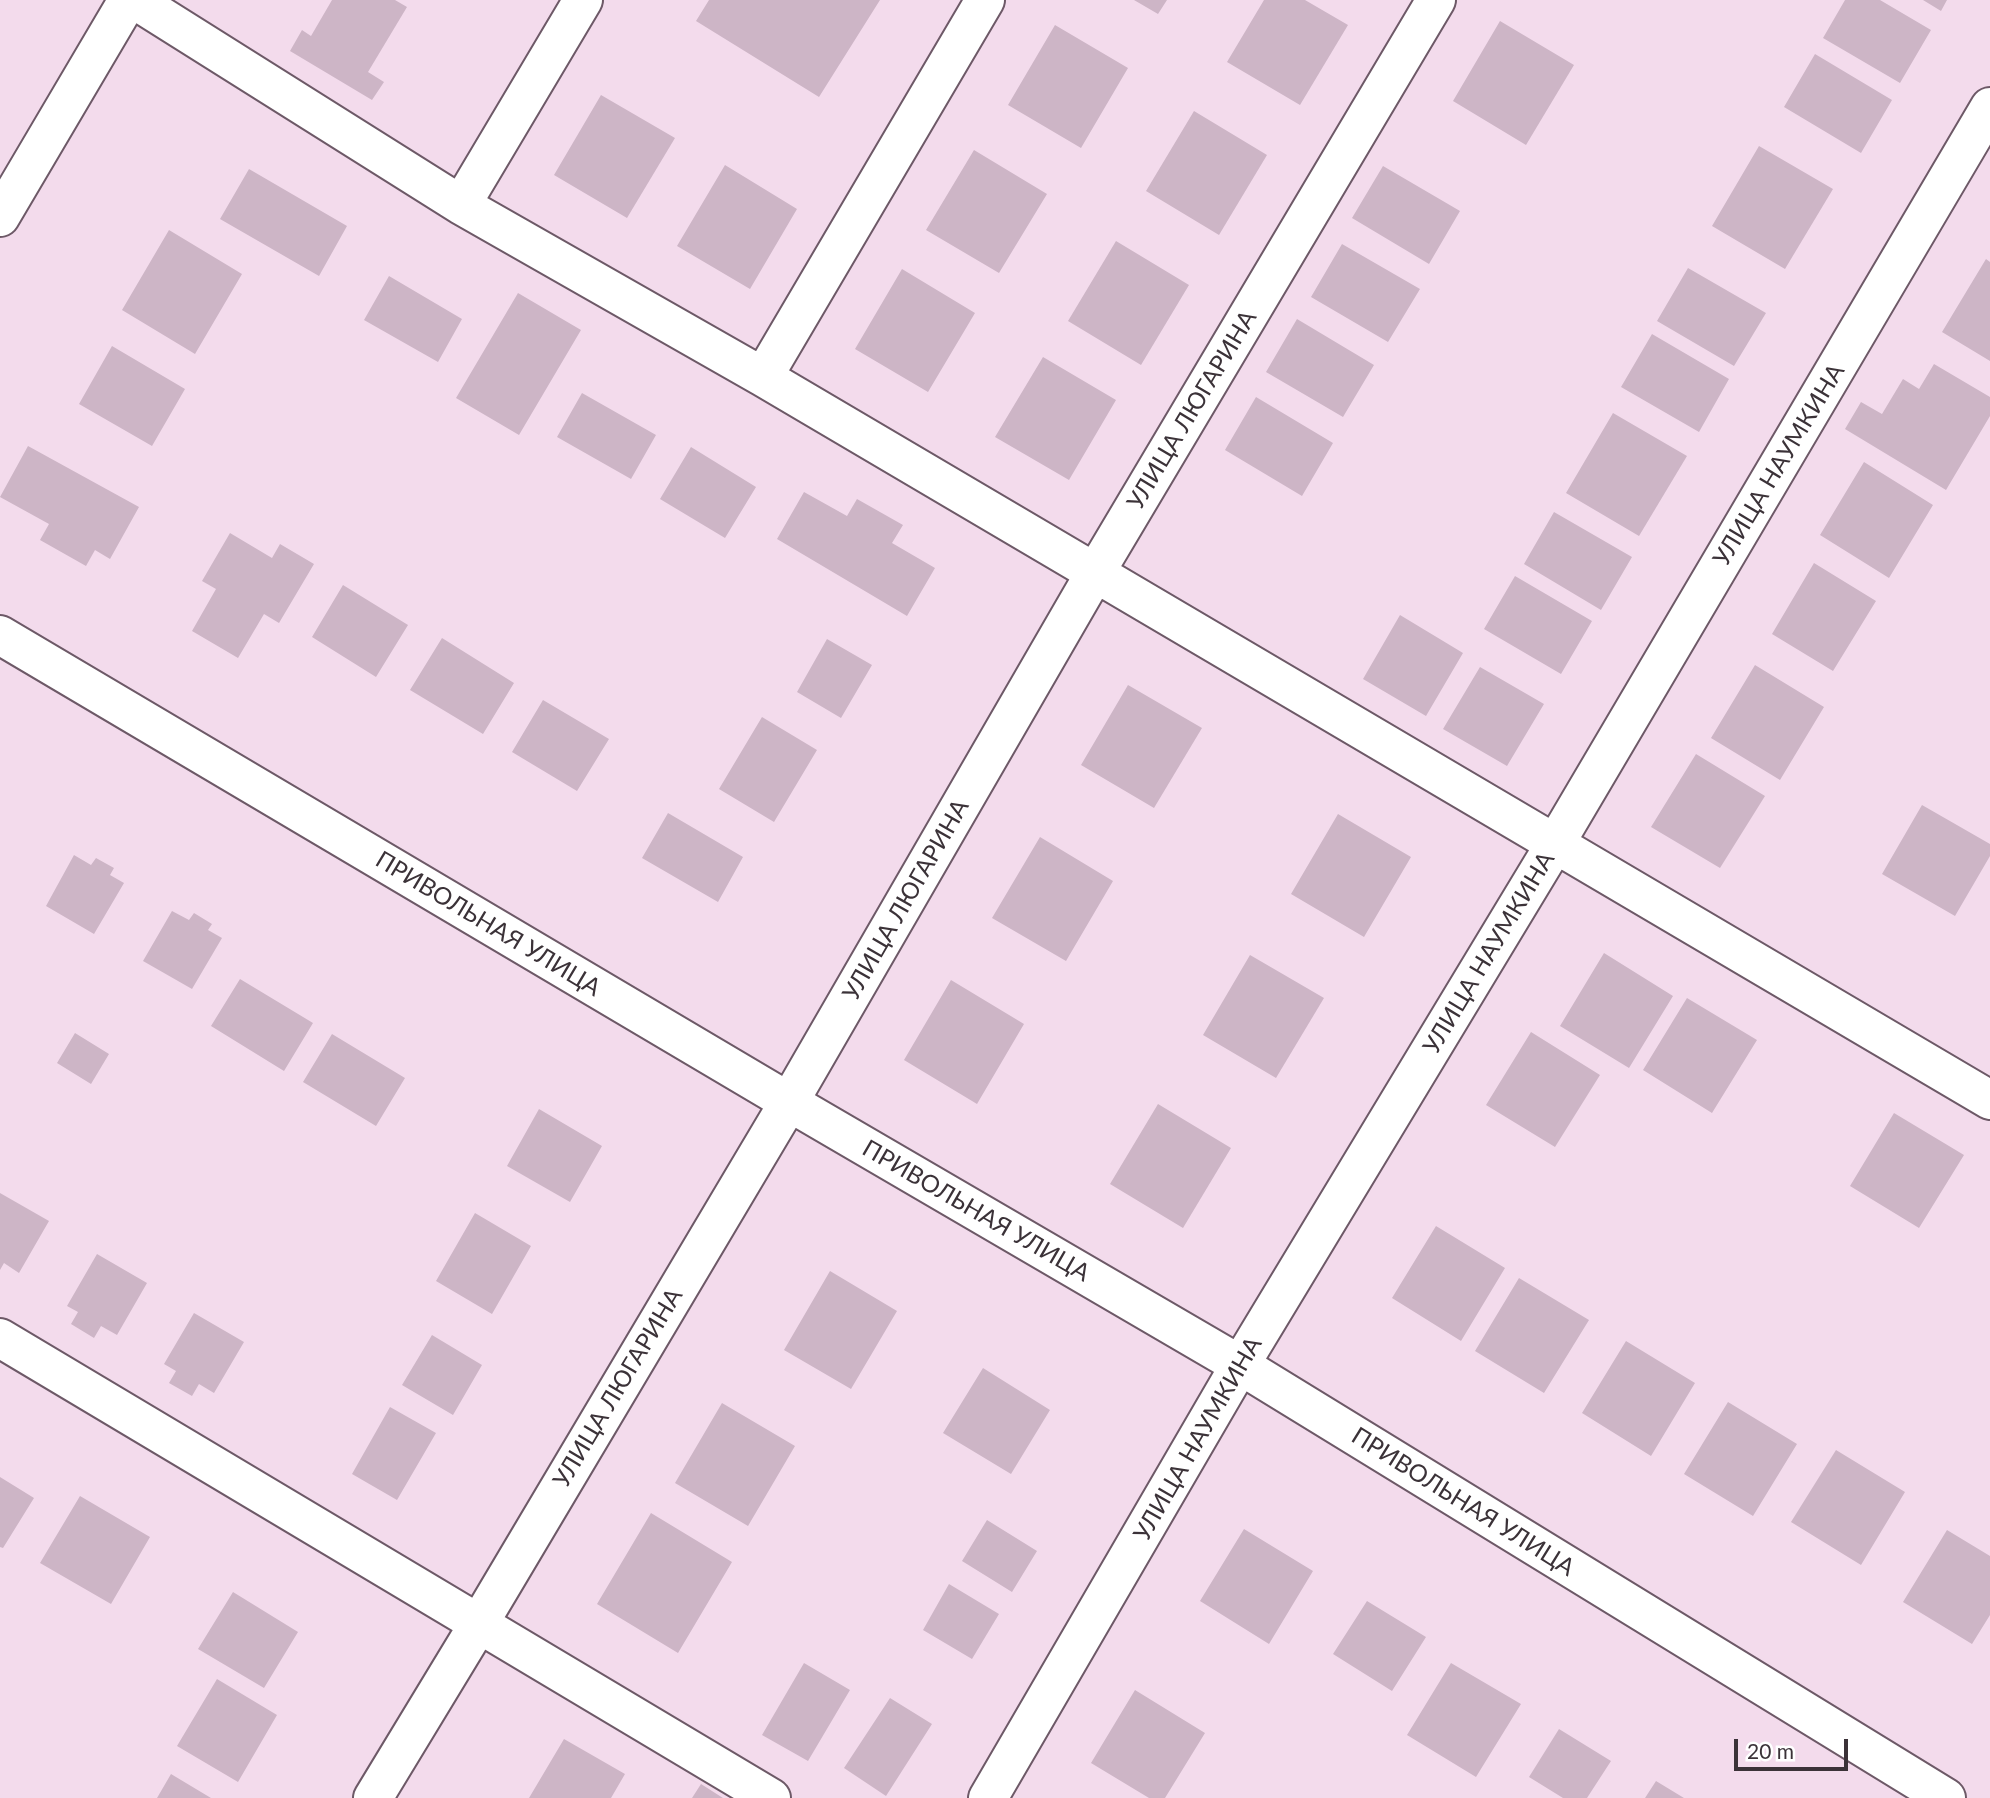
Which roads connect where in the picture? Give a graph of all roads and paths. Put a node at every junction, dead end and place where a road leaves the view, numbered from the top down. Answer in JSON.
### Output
{"nodes":[{"id":1,"x":128,"y":0,"type":"edge"},
{"id":2,"x":135,"y":0,"type":"edge"},
{"id":3,"x":583,"y":0,"type":"edge"},
{"id":4,"x":985,"y":0,"type":"edge"},
{"id":5,"x":1436,"y":0,"type":"edge"},
{"id":6,"x":1990,"y":107,"type":"edge"},
{"id":7,"x":461,"y":205,"type":"junction"},
{"id":8,"x":0,"y":217,"type":"edge"},
{"id":9,"x":763,"y":377,"type":"junction"},
{"id":10,"x":1095,"y":573,"type":"junction"},
{"id":11,"x":0,"y":635,"type":"edge"},
{"id":12,"x":1555,"y":844,"type":"junction"},
{"id":13,"x":1990,"y":1100,"type":"edge"},
{"id":14,"x":789,"y":1102,"type":"junction"},
{"id":15,"x":0,"y":1338,"type":"edge"},
{"id":16,"x":1240,"y":1365,"type":"junction"},
{"id":17,"x":478,"y":1625,"type":"junction"},
{"id":18,"x":373,"y":1798,"type":"edge"},
{"id":19,"x":771,"y":1798,"type":"edge"},
{"id":20,"x":988,"y":1798,"type":"edge"},
{"id":21,"x":1946,"y":1798,"type":"edge"}],
"edges":[{"from":1,"to":8,"type":"street"},
{"from":2,"to":7,"type":"street"},
{"from":3,"to":7,"type":"street"},
{"from":4,"to":9,"type":"street"},
{"from":5,"to":10,"type":"street","name":"УЛИЦА ЛЮГАРИНА"},
{"from":6,"to":12,"type":"street","name":"УЛИЦА НАУМКИНА"},
{"from":7,"to":9,"type":"street"},
{"from":9,"to":10,"type":"street"},
{"from":10,"to":12,"type":"street"},
{"from":10,"to":14,"type":"street","name":"УЛИЦА ЛЮГАРИНА"},
{"from":11,"to":14,"type":"street","name":"ПРИВОЛЬНАЯ УЛИЦА"},
{"from":12,"to":13,"type":"street"},
{"from":12,"to":16,"type":"street","name":"УЛИЦА НАУМКИНА"},
{"from":14,"to":16,"type":"street","name":"ПРИВОЛЬНАЯ УЛИЦА"},
{"from":14,"to":17,"type":"street","name":"УЛИЦА ЛЮГАРИНА"},
{"from":15,"to":17,"type":"street"},
{"from":16,"to":20,"type":"street","name":"УЛИЦА НАУМКИНА"},
{"from":16,"to":21,"type":"street","name":"ПРИВОЛЬНАЯ УЛИЦА"},
{"from":17,"to":18,"type":"street","name":"УЛИЦА ЛЮГАРИНА"},
{"from":17,"to":19,"type":"street"}]}
